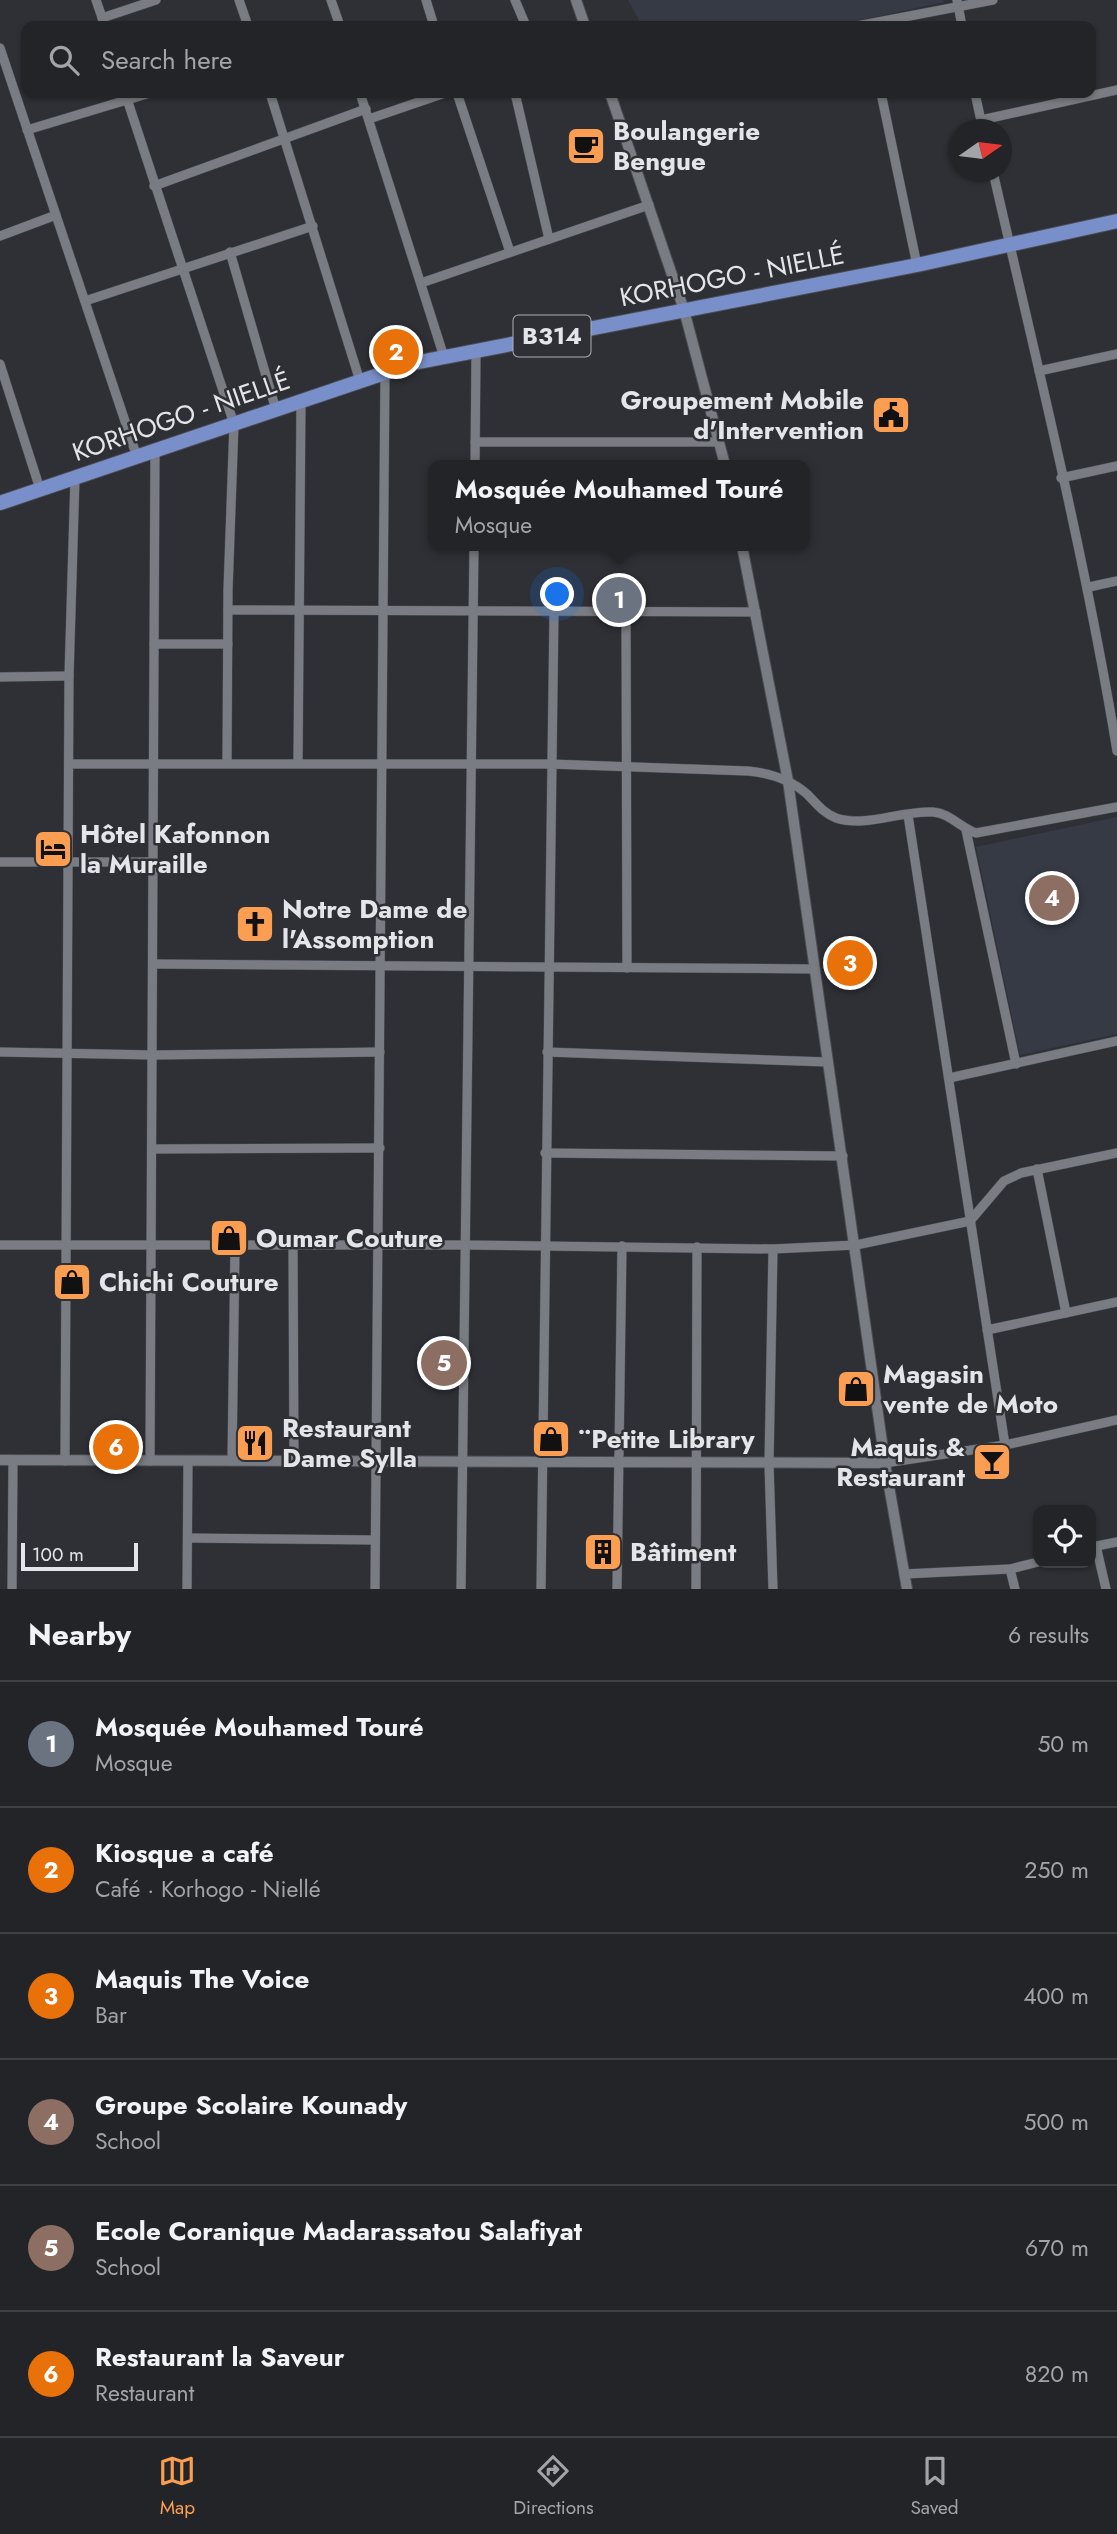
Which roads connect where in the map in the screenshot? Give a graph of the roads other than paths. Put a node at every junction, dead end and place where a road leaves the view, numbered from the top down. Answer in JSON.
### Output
{"nodes":[{"id":1,"x":96,"y":0,"type":"edge"},
{"id":2,"x":156,"y":0,"type":"edge"},
{"id":3,"x":239,"y":0,"type":"edge"},
{"id":4,"x":331,"y":0,"type":"edge"},
{"id":5,"x":426,"y":0,"type":"edge"},
{"id":6,"x":515,"y":0,"type":"edge"},
{"id":7,"x":576,"y":0,"type":"edge"},
{"id":8,"x":993,"y":0,"type":"edge"},
{"id":9,"x":958,"y":4,"type":"edge"},
{"id":10,"x":104,"y":21,"type":"edge"},
{"id":11,"x":106,"y":21,"type":"edge"},
{"id":12,"x":246,"y":21,"type":"edge"},
{"id":13,"x":338,"y":21,"type":"edge"},
{"id":14,"x":433,"y":21,"type":"edge"},
{"id":15,"x":524,"y":21,"type":"edge"},
{"id":16,"x":583,"y":21,"type":"edge"},
{"id":17,"x":882,"y":21,"type":"edge"},
{"id":18,"x":0,"y":48,"type":"edge"},
{"id":19,"x":1117,"y":90,"type":"edge"},
{"id":20,"x":1096,"y":95,"type":"edge"},
{"id":21,"x":124,"y":98,"type":"edge"},
{"id":22,"x":127,"y":98,"type":"edge"},
{"id":23,"x":272,"y":98,"type":"edge"},
{"id":24,"x":362,"y":98,"type":"edge"},
{"id":25,"x":426,"y":98,"type":"edge"},
{"id":26,"x":459,"y":98,"type":"edge"},
{"id":27,"x":516,"y":98,"type":"edge"},
{"id":28,"x":612,"y":98,"type":"edge"},
{"id":29,"x":882,"y":98,"type":"edge"},
{"id":30,"x":976,"y":98,"type":"edge"},
{"id":31,"x":1086,"y":98,"type":"edge"},
{"id":32,"x":367,"y":114,"type":"junction"},
{"id":33,"x":981,"y":119,"type":"edge"},
{"id":34,"x":1005,"y":119,"type":"edge"},
{"id":35,"x":27,"y":130,"type":"junction"},
{"id":36,"x":285,"y":139,"type":"junction"},
{"id":37,"x":995,"y":182,"type":"edge"},
{"id":38,"x":154,"y":186,"type":"junction"},
{"id":39,"x":649,"y":205,"type":"junction"},
{"id":40,"x":56,"y":215,"type":"junction"},
{"id":41,"x":1117,"y":221,"type":"edge"},
{"id":42,"x":313,"y":226,"type":"junction"},
{"id":43,"x":0,"y":236,"type":"edge"},
{"id":44,"x":549,"y":239,"type":"junction"},
{"id":45,"x":1009,"y":245,"type":"junction"},
{"id":46,"x":230,"y":252,"type":"junction"},
{"id":47,"x":510,"y":252,"type":"junction"},
{"id":48,"x":917,"y":265,"type":"junction"},
{"id":49,"x":181,"y":270,"type":"junction"},
{"id":50,"x":421,"y":283,"type":"junction"},
{"id":51,"x":85,"y":301,"type":"junction"},
{"id":52,"x":684,"y":310,"type":"junction"},
{"id":53,"x":476,"y":351,"type":"junction"},
{"id":54,"x":1117,"y":354,"type":"edge"},
{"id":55,"x":444,"y":357,"type":"junction"},
{"id":56,"x":0,"y":364,"type":"edge"},
{"id":57,"x":1039,"y":371,"type":"junction"},
{"id":58,"x":385,"y":373,"type":"junction"},
{"id":59,"x":360,"y":382,"type":"junction"},
{"id":60,"x":301,"y":402,"type":"junction"},
{"id":61,"x":276,"y":410,"type":"junction"},
{"id":62,"x":234,"y":424,"type":"junction"},
{"id":63,"x":475,"y":442,"type":"junction"},
{"id":64,"x":719,"y":442,"type":"junction"},
{"id":65,"x":155,"y":451,"type":"junction"},
{"id":66,"x":138,"y":457,"type":"junction"},
{"id":67,"x":475,"y":460,"type":"edge"},
{"id":68,"x":723,"y":460,"type":"edge"},
{"id":69,"x":1117,"y":466,"type":"edge"},
{"id":70,"x":75,"y":478,"type":"junction"},
{"id":71,"x":1061,"y":478,"type":"junction"},
{"id":72,"x":40,"y":489,"type":"junction"},
{"id":73,"x":0,"y":503,"type":"edge"},
{"id":74,"x":474,"y":551,"type":"edge"},
{"id":75,"x":743,"y":551,"type":"edge"},
{"id":76,"x":1117,"y":581,"type":"edge"},
{"id":77,"x":1089,"y":587,"type":"junction"},
{"id":78,"x":228,"y":610,"type":"junction"},
{"id":79,"x":384,"y":610,"type":"junction"},
{"id":80,"x":473,"y":610,"type":"junction"},
{"id":81,"x":299,"y":611,"type":"junction"},
{"id":82,"x":554,"y":612,"type":"junction"},
{"id":83,"x":756,"y":612,"type":"junction"},
{"id":84,"x":626,"y":614,"type":"junction"},
{"id":85,"x":154,"y":644,"type":"junction"},
{"id":86,"x":228,"y":644,"type":"junction"},
{"id":87,"x":69,"y":676,"type":"junction"},
{"id":88,"x":0,"y":677,"type":"edge"},
{"id":89,"x":1112,"y":694,"type":"edge"},
{"id":90,"x":1117,"y":751,"type":"edge"},
{"id":91,"x":227,"y":762,"type":"junction"},
{"id":92,"x":298,"y":762,"type":"junction"},
{"id":93,"x":154,"y":763,"type":"junction"},
{"id":94,"x":383,"y":763,"type":"junction"},
{"id":95,"x":69,"y":764,"type":"junction"},
{"id":96,"x":471,"y":764,"type":"junction"},
{"id":97,"x":550,"y":764,"type":"junction"},
{"id":98,"x":625,"y":765,"type":"junction"},
{"id":99,"x":788,"y":781,"type":"junction"},
{"id":100,"x":1117,"y":807,"type":"edge"},
{"id":101,"x":908,"y":815,"type":"junction"},
{"id":102,"x":966,"y":830,"type":"junction"},
{"id":103,"x":0,"y":862,"type":"edge"},
{"id":104,"x":68,"y":862,"type":"junction"},
{"id":105,"x":154,"y":862,"type":"junction"},
{"id":106,"x":153,"y":964,"type":"junction"},
{"id":107,"x":383,"y":967,"type":"junction"},
{"id":108,"x":468,"y":967,"type":"junction"},
{"id":109,"x":548,"y":967,"type":"junction"},
{"id":110,"x":627,"y":968,"type":"junction"},
{"id":111,"x":815,"y":969,"type":"junction"},
{"id":112,"x":1117,"y":1041,"type":"edge"},
{"id":113,"x":0,"y":1052,"type":"edge"},
{"id":114,"x":380,"y":1052,"type":"junction"},
{"id":115,"x":547,"y":1052,"type":"junction"},
{"id":116,"x":66,"y":1053,"type":"junction"},
{"id":117,"x":153,"y":1055,"type":"junction"},
{"id":118,"x":828,"y":1062,"type":"junction"},
{"id":119,"x":1016,"y":1064,"type":"junction"},
{"id":120,"x":949,"y":1078,"type":"junction"},
{"id":121,"x":380,"y":1148,"type":"junction"},
{"id":122,"x":152,"y":1149,"type":"junction"},
{"id":123,"x":545,"y":1153,"type":"junction"},
{"id":124,"x":1117,"y":1153,"type":"edge"},
{"id":125,"x":843,"y":1156,"type":"junction"},
{"id":126,"x":1037,"y":1169,"type":"junction"},
{"id":127,"x":970,"y":1221,"type":"junction"},
{"id":128,"x":68,"y":1244,"type":"junction"},
{"id":129,"x":0,"y":1245,"type":"edge"},
{"id":130,"x":464,"y":1245,"type":"junction"},
{"id":131,"x":856,"y":1245,"type":"junction"},
{"id":132,"x":151,"y":1246,"type":"junction"},
{"id":133,"x":622,"y":1246,"type":"junction"},
{"id":134,"x":235,"y":1247,"type":"junction"},
{"id":135,"x":293,"y":1247,"type":"junction"},
{"id":136,"x":379,"y":1247,"type":"junction"},
{"id":137,"x":544,"y":1247,"type":"junction"},
{"id":138,"x":696,"y":1248,"type":"junction"},
{"id":139,"x":773,"y":1249,"type":"junction"},
{"id":140,"x":1117,"y":1302,"type":"edge"},
{"id":141,"x":1066,"y":1313,"type":"junction"},
{"id":142,"x":987,"y":1330,"type":"junction"},
{"id":143,"x":1117,"y":1420,"type":"edge"},
{"id":144,"x":1005,"y":1445,"type":"junction"},
{"id":145,"x":0,"y":1460,"type":"edge"},
{"id":146,"x":13,"y":1460,"type":"junction"},
{"id":147,"x":65,"y":1461,"type":"junction"},
{"id":148,"x":150,"y":1461,"type":"junction"},
{"id":149,"x":188,"y":1461,"type":"junction"},
{"id":150,"x":232,"y":1461,"type":"junction"},
{"id":151,"x":294,"y":1461,"type":"junction"},
{"id":152,"x":540,"y":1461,"type":"junction"},
{"id":153,"x":617,"y":1462,"type":"junction"},
{"id":154,"x":696,"y":1462,"type":"junction"},
{"id":155,"x":376,"y":1463,"type":"junction"},
{"id":156,"x":461,"y":1463,"type":"junction"},
{"id":157,"x":886,"y":1463,"type":"junction"},
{"id":158,"x":769,"y":1464,"type":"junction"},
{"id":159,"x":188,"y":1538,"type":"junction"},
{"id":160,"x":374,"y":1539,"type":"junction"},
{"id":161,"x":1117,"y":1542,"type":"edge"},
{"id":162,"x":1096,"y":1546,"type":"edge"},
{"id":163,"x":1096,"y":1557,"type":"edge"},
{"id":164,"x":1033,"y":1563,"type":"edge"},
{"id":165,"x":1010,"y":1569,"type":"junction"},
{"id":166,"x":904,"y":1574,"type":"junction"},
{"id":167,"x":12,"y":1589,"type":"edge"},
{"id":168,"x":187,"y":1589,"type":"edge"},
{"id":169,"x":375,"y":1589,"type":"edge"},
{"id":170,"x":461,"y":1589,"type":"edge"},
{"id":171,"x":541,"y":1589,"type":"edge"},
{"id":172,"x":617,"y":1589,"type":"edge"},
{"id":173,"x":696,"y":1589,"type":"edge"},
{"id":174,"x":773,"y":1589,"type":"edge"},
{"id":175,"x":906,"y":1589,"type":"edge"},
{"id":176,"x":1015,"y":1589,"type":"edge"},
{"id":177,"x":1106,"y":1589,"type":"edge"}],
"edges":[{"from":1,"to":10,"type":"street"},
{"from":2,"to":11,"type":"street"},
{"from":3,"to":12,"type":"street"},
{"from":4,"to":13,"type":"street"},
{"from":5,"to":14,"type":"street"},
{"from":6,"to":15,"type":"street"},
{"from":7,"to":16,"type":"street"},
{"from":8,"to":9,"type":"street"},
{"from":9,"to":17,"type":"street"},
{"from":18,"to":35,"type":"street"},
{"from":19,"to":20,"type":"street"},
{"from":21,"to":35,"type":"street"},
{"from":22,"to":38,"type":"street"},
{"from":23,"to":36,"type":"street"},
{"from":24,"to":32,"type":"street"},
{"from":25,"to":32,"type":"street"},
{"from":26,"to":47,"type":"street"},
{"from":27,"to":44,"type":"street"},
{"from":28,"to":39,"type":"street"},
{"from":29,"to":48,"type":"street"},
{"from":30,"to":33,"type":"street"},
{"from":31,"to":34,"type":"street"},
{"from":32,"to":36,"type":"street"},
{"from":32,"to":50,"type":"street"},
{"from":35,"to":40,"type":"street"},
{"from":36,"to":38,"type":"street"},
{"from":36,"to":42,"type":"street"},
{"from":37,"to":45,"type":"street"},
{"from":38,"to":49,"type":"street"},
{"from":39,"to":44,"type":"street"},
{"from":39,"to":52,"type":"street"},
{"from":40,"to":43,"type":"street"},
{"from":40,"to":51,"type":"street"},
{"from":41,"to":45,"type":"main road","name":"KORHOGO - NIELLÉ","number":"B314"},
{"from":42,"to":46,"type":"street"},
{"from":42,"to":59,"type":"street"},
{"from":44,"to":47,"type":"street"},
{"from":45,"to":48,"type":"main road","name":"KORHOGO - NIELLÉ","number":"B314"},
{"from":45,"to":57,"type":"street"},
{"from":46,"to":49,"type":"street"},
{"from":46,"to":61,"type":"street"},
{"from":47,"to":50,"type":"street"},
{"from":48,"to":52,"type":"main road","name":"KORHOGO - NIELLÉ","number":"B314"},
{"from":49,"to":51,"type":"street"},
{"from":49,"to":62,"type":"street"},
{"from":50,"to":55,"type":"street"},
{"from":51,"to":66,"type":"street"},
{"from":52,"to":53,"type":"main road","name":"KORHOGO - NIELLÉ","number":"B314"},
{"from":52,"to":64,"type":"street"},
{"from":53,"to":55,"type":"main road","name":"KORHOGO - NIELLÉ","number":"B314"},
{"from":53,"to":63,"type":"street"},
{"from":54,"to":57,"type":"street"},
{"from":55,"to":58,"type":"main road","name":"KORHOGO - NIELLÉ","number":"B314"},
{"from":56,"to":72,"type":"street"},
{"from":57,"to":71,"type":"street"},
{"from":58,"to":59,"type":"main road","name":"KORHOGO - NIELLÉ","number":"B314"},
{"from":58,"to":79,"type":"street"},
{"from":59,"to":60,"type":"main road","name":"KORHOGO - NIELLÉ","number":"B314"},
{"from":60,"to":61,"type":"main road","name":"KORHOGO - NIELLÉ","number":"B314"},
{"from":60,"to":81,"type":"street"},
{"from":61,"to":62,"type":"main road","name":"KORHOGO - NIELLÉ","number":"B314"},
{"from":62,"to":65,"type":"main road","name":"KORHOGO - NIELLÉ","number":"B314"},
{"from":62,"to":78,"type":"street"},
{"from":63,"to":64,"type":"street"},
{"from":63,"to":67,"type":"street"},
{"from":64,"to":68,"type":"street"},
{"from":65,"to":66,"type":"main road","name":"KORHOGO - NIELLÉ","number":"B314"},
{"from":65,"to":85,"type":"street"},
{"from":66,"to":70,"type":"main road","name":"KORHOGO - NIELLÉ","number":"B314"},
{"from":69,"to":71,"type":"street"},
{"from":70,"to":72,"type":"main road","name":"KORHOGO - NIELLÉ","number":"B314"},
{"from":70,"to":87,"type":"street"},
{"from":71,"to":77,"type":"street"},
{"from":72,"to":73,"type":"main road","name":"KORHOGO - NIELLÉ","number":"B314"},
{"from":74,"to":80,"type":"street"},
{"from":75,"to":83,"type":"street"},
{"from":76,"to":77,"type":"street"},
{"from":77,"to":89,"type":"street"},
{"from":78,"to":81,"type":"street"},
{"from":78,"to":86,"type":"street"},
{"from":79,"to":80,"type":"street"},
{"from":79,"to":81,"type":"street"},
{"from":79,"to":94,"type":"street"},
{"from":80,"to":82,"type":"street"},
{"from":80,"to":96,"type":"street"},
{"from":81,"to":92,"type":"street"},
{"from":82,"to":84,"type":"street"},
{"from":82,"to":97,"type":"street"},
{"from":83,"to":84,"type":"street"},
{"from":83,"to":99,"type":"street"},
{"from":84,"to":98,"type":"street"},
{"from":85,"to":86,"type":"street"},
{"from":85,"to":93,"type":"street"},
{"from":86,"to":91,"type":"street"},
{"from":87,"to":88,"type":"street"},
{"from":87,"to":95,"type":"street"},
{"from":89,"to":90,"type":"street"},
{"from":91,"to":92,"type":"street"},
{"from":91,"to":93,"type":"street"},
{"from":92,"to":94,"type":"street"},
{"from":93,"to":95,"type":"street"},
{"from":93,"to":105,"type":"street"},
{"from":94,"to":96,"type":"street"},
{"from":94,"to":107,"type":"street"},
{"from":95,"to":104,"type":"street"},
{"from":96,"to":97,"type":"street"},
{"from":96,"to":108,"type":"street"},
{"from":97,"to":98,"type":"street"},
{"from":97,"to":109,"type":"street"},
{"from":98,"to":99,"type":"street"},
{"from":98,"to":110,"type":"street"},
{"from":99,"to":101,"type":"street"},
{"from":99,"to":111,"type":"street"},
{"from":100,"to":102,"type":"street"},
{"from":101,"to":102,"type":"street"},
{"from":101,"to":120,"type":"street"},
{"from":102,"to":119,"type":"street"},
{"from":103,"to":104,"type":"street"},
{"from":104,"to":105,"type":"street"},
{"from":104,"to":116,"type":"street"},
{"from":105,"to":106,"type":"street"},
{"from":106,"to":107,"type":"street"},
{"from":106,"to":117,"type":"street"},
{"from":107,"to":108,"type":"street"},
{"from":107,"to":114,"type":"street"},
{"from":108,"to":109,"type":"street"},
{"from":108,"to":130,"type":"street"},
{"from":109,"to":110,"type":"street"},
{"from":109,"to":115,"type":"street"},
{"from":110,"to":111,"type":"street"},
{"from":111,"to":118,"type":"street"},
{"from":112,"to":119,"type":"street"},
{"from":113,"to":116,"type":"street"},
{"from":114,"to":117,"type":"street"},
{"from":114,"to":121,"type":"street"},
{"from":115,"to":118,"type":"street"},
{"from":115,"to":123,"type":"street"},
{"from":116,"to":117,"type":"street"},
{"from":116,"to":128,"type":"street"},
{"from":117,"to":122,"type":"street"},
{"from":118,"to":125,"type":"street"},
{"from":119,"to":120,"type":"street"},
{"from":120,"to":127,"type":"street"},
{"from":121,"to":122,"type":"street"},
{"from":121,"to":136,"type":"street"},
{"from":122,"to":132,"type":"street"},
{"from":123,"to":125,"type":"street"},
{"from":123,"to":137,"type":"street"},
{"from":124,"to":126,"type":"street"},
{"from":125,"to":131,"type":"street"},
{"from":126,"to":127,"type":"street"},
{"from":126,"to":141,"type":"street"},
{"from":127,"to":131,"type":"street"},
{"from":127,"to":142,"type":"street"},
{"from":128,"to":129,"type":"street"},
{"from":128,"to":132,"type":"street"},
{"from":128,"to":147,"type":"street"},
{"from":130,"to":136,"type":"street"},
{"from":130,"to":137,"type":"street"},
{"from":130,"to":156,"type":"street"},
{"from":131,"to":139,"type":"street"},
{"from":131,"to":157,"type":"street"},
{"from":132,"to":134,"type":"street"},
{"from":132,"to":148,"type":"street"},
{"from":133,"to":137,"type":"street"},
{"from":133,"to":138,"type":"street"},
{"from":133,"to":153,"type":"street"},
{"from":134,"to":135,"type":"street"},
{"from":134,"to":150,"type":"street"},
{"from":135,"to":136,"type":"street"},
{"from":135,"to":151,"type":"street"},
{"from":136,"to":155,"type":"street"},
{"from":137,"to":152,"type":"street"},
{"from":138,"to":139,"type":"street"},
{"from":138,"to":154,"type":"street"},
{"from":139,"to":158,"type":"street"},
{"from":140,"to":141,"type":"street"},
{"from":141,"to":142,"type":"street"},
{"from":142,"to":144,"type":"street"},
{"from":143,"to":144,"type":"street"},
{"from":144,"to":157,"type":"street"},
{"from":145,"to":146,"type":"street"},
{"from":146,"to":147,"type":"street"},
{"from":146,"to":167,"type":"street"},
{"from":147,"to":148,"type":"street"},
{"from":148,"to":149,"type":"street"},
{"from":149,"to":150,"type":"street"},
{"from":149,"to":159,"type":"street"},
{"from":150,"to":151,"type":"street"},
{"from":151,"to":155,"type":"street"},
{"from":152,"to":153,"type":"street"},
{"from":152,"to":156,"type":"street"},
{"from":152,"to":171,"type":"street"},
{"from":153,"to":154,"type":"street"},
{"from":153,"to":172,"type":"street"},
{"from":154,"to":158,"type":"street"},
{"from":154,"to":173,"type":"street"},
{"from":155,"to":156,"type":"street"},
{"from":155,"to":160,"type":"street"},
{"from":156,"to":170,"type":"street"},
{"from":157,"to":158,"type":"street"},
{"from":157,"to":166,"type":"street"},
{"from":158,"to":174,"type":"street"},
{"from":159,"to":160,"type":"street"},
{"from":159,"to":168,"type":"street"},
{"from":160,"to":169,"type":"street"},
{"from":161,"to":162,"type":"street"},
{"from":163,"to":177,"type":"street"},
{"from":164,"to":165,"type":"street"},
{"from":165,"to":166,"type":"street"},
{"from":165,"to":176,"type":"street"},
{"from":166,"to":175,"type":"street"}]}
